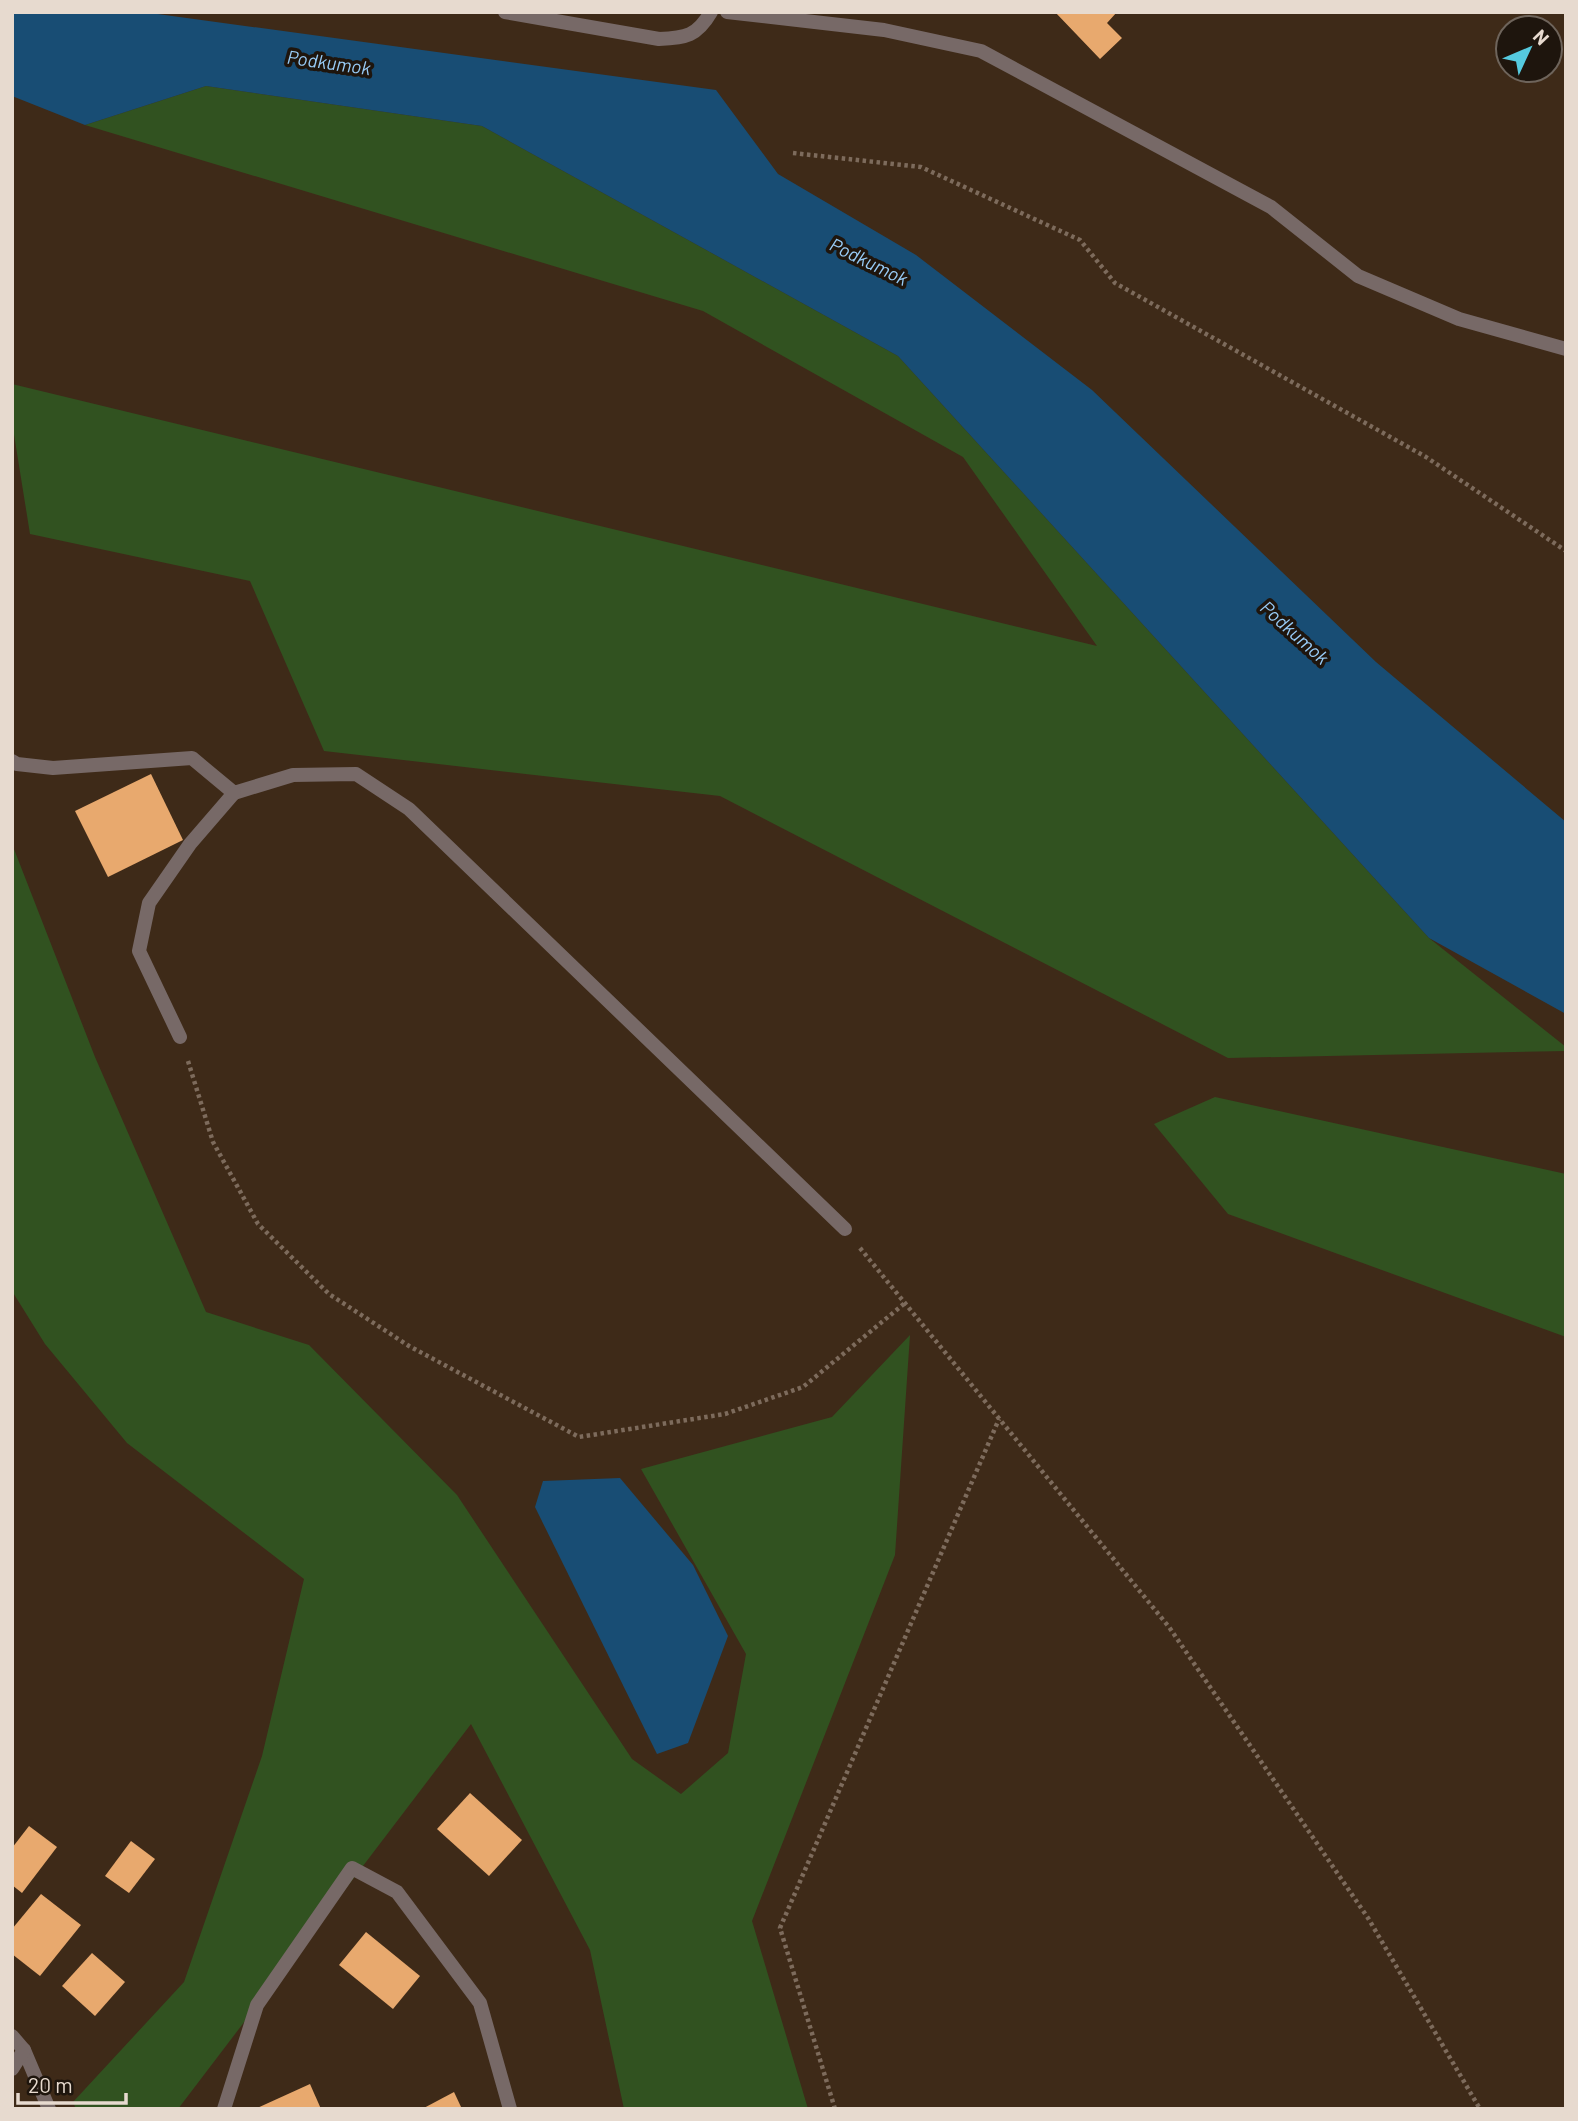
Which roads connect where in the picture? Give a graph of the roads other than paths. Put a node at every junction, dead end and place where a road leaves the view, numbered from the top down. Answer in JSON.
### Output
{"nodes":[{"id":1,"x":505,"y":12,"type":"edge"},
{"id":2,"x":711,"y":12,"type":"edge"},
{"id":3,"x":727,"y":12,"type":"edge"},
{"id":4,"x":851,"y":12,"type":"edge"},
{"id":5,"x":842,"y":25,"type":"junction"},
{"id":6,"x":1566,"y":349,"type":"edge"},
{"id":7,"x":12,"y":761,"type":"edge"},
{"id":8,"x":234,"y":793,"type":"junction"},
{"id":9,"x":180,"y":1037,"type":"road end"},
{"id":10,"x":845,"y":1229,"type":"road end"},
{"id":11,"x":12,"y":2036,"type":"edge"},
{"id":12,"x":24,"y":2050,"type":"junction"},
{"id":13,"x":12,"y":2068,"type":"edge"},
{"id":14,"x":49,"y":2109,"type":"edge"},
{"id":15,"x":224,"y":2109,"type":"edge"},
{"id":16,"x":509,"y":2109,"type":"edge"}],
"edges":[{"from":1,"to":2,"type":"street"},
{"from":3,"to":5,"type":"street"},
{"from":4,"to":5,"type":"street"},
{"from":5,"to":6,"type":"street"},
{"from":7,"to":8,"type":"street"},
{"from":8,"to":9,"type":"street"},
{"from":8,"to":10,"type":"street"},
{"from":11,"to":12,"type":"street"},
{"from":12,"to":13,"type":"street"},
{"from":12,"to":14,"type":"street"},
{"from":15,"to":16,"type":"street"}]}
